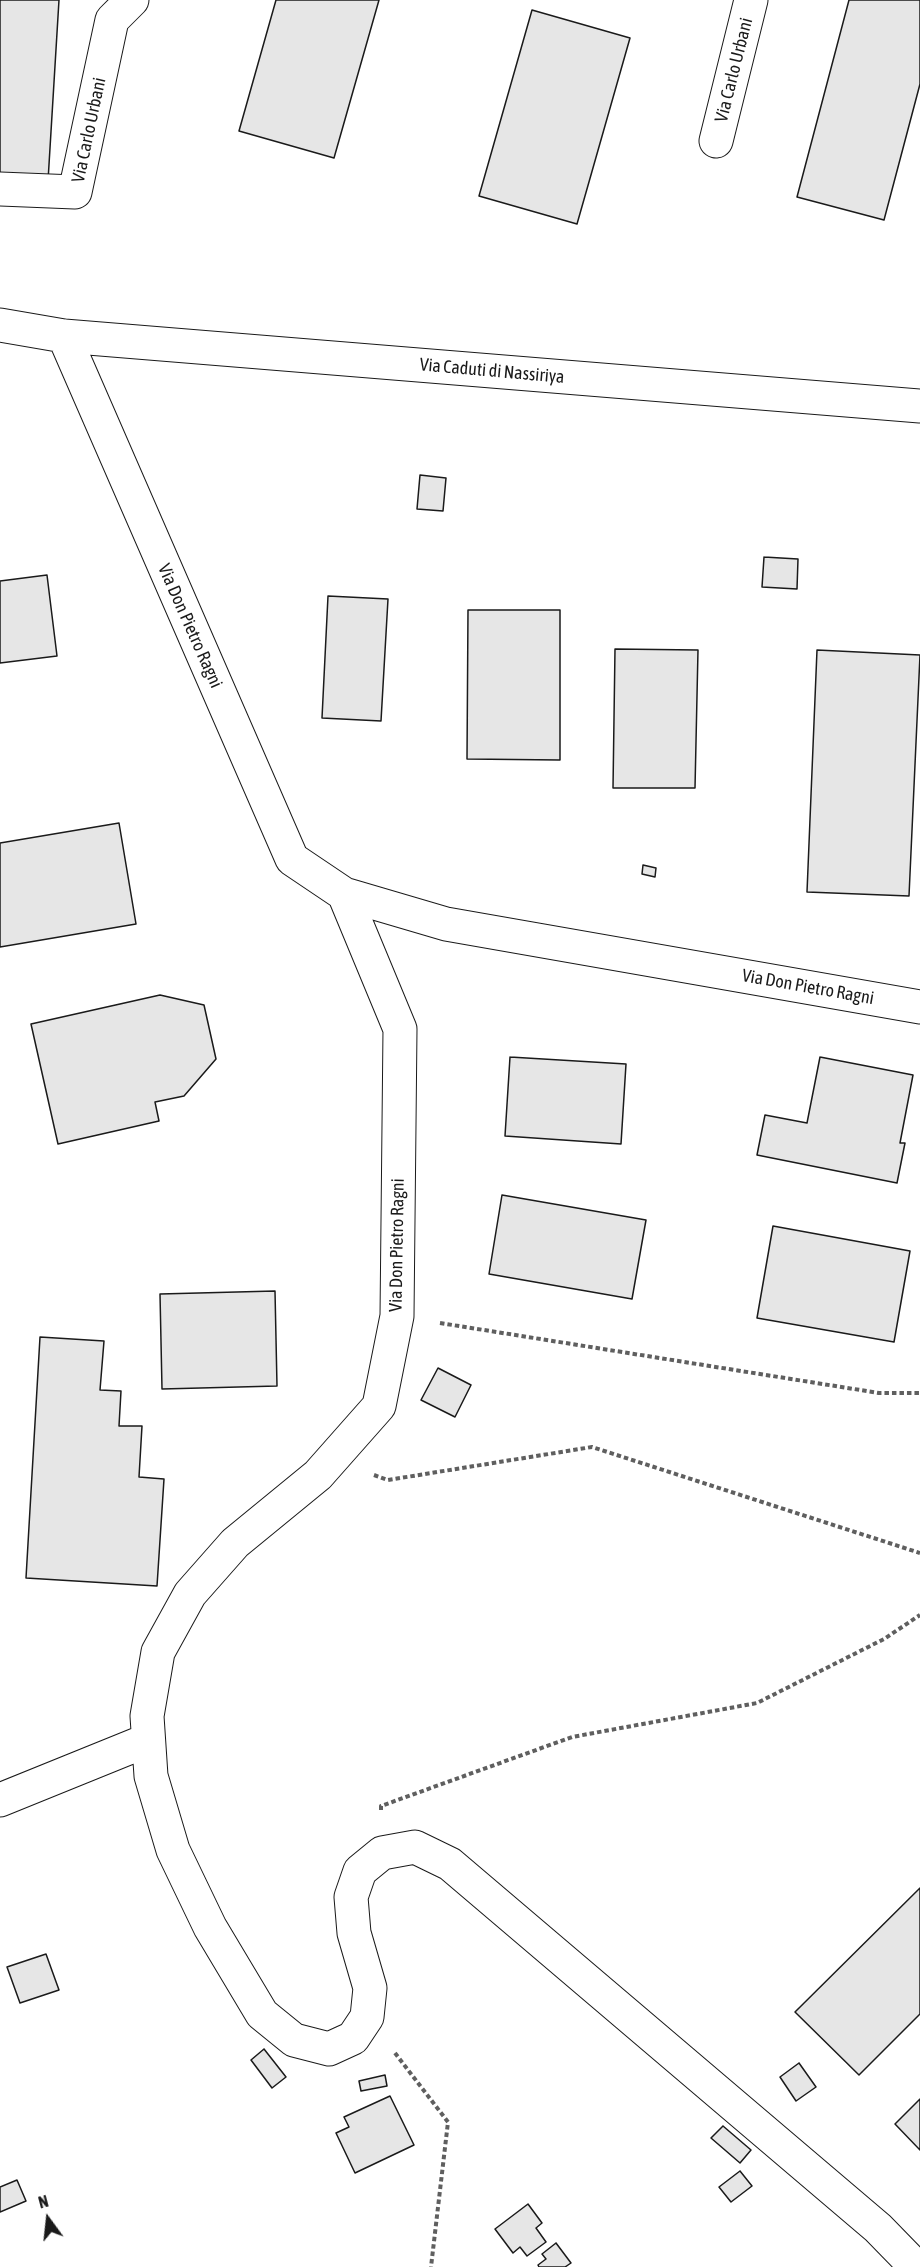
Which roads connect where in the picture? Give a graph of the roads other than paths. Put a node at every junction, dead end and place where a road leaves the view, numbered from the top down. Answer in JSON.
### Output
{"nodes":[{"id":1,"x":132,"y":0,"type":"edge"},
{"id":2,"x":751,"y":0,"type":"edge"},
{"id":3,"x":716,"y":141,"type":"dead end"},
{"id":4,"x":0,"y":189,"type":"edge"},
{"id":5,"x":0,"y":325,"type":"edge"},
{"id":6,"x":64,"y":336,"type":"junction"},
{"id":7,"x":920,"y":406,"type":"edge"},
{"id":8,"x":344,"y":894,"type":"junction"},
{"id":9,"x":920,"y":1007,"type":"edge"},
{"id":10,"x":148,"y":1740,"type":"junction"},
{"id":11,"x":0,"y":1800,"type":"edge"},
{"id":12,"x":916,"y":2267,"type":"edge"}],
"edges":[{"from":1,"to":4,"type":"street","name":"Via Carlo Urbani"},
{"from":2,"to":3,"type":"street","name":"Via Carlo Urbani"},
{"from":5,"to":6,"type":"street","name":"Via Caduti di Nassiriya"},
{"from":6,"to":7,"type":"street","name":"Via Caduti di Nassiriya"},
{"from":6,"to":8,"type":"street","name":"Via Don Pietro Ragni"},
{"from":8,"to":9,"type":"street","name":"Via Don Pietro Ragni"},
{"from":8,"to":10,"type":"street","name":"Via Don Pietro Ragni"},
{"from":10,"to":11,"type":"street"},
{"from":10,"to":12,"type":"street","name":"Via Don Pietro Ragni"}]}
